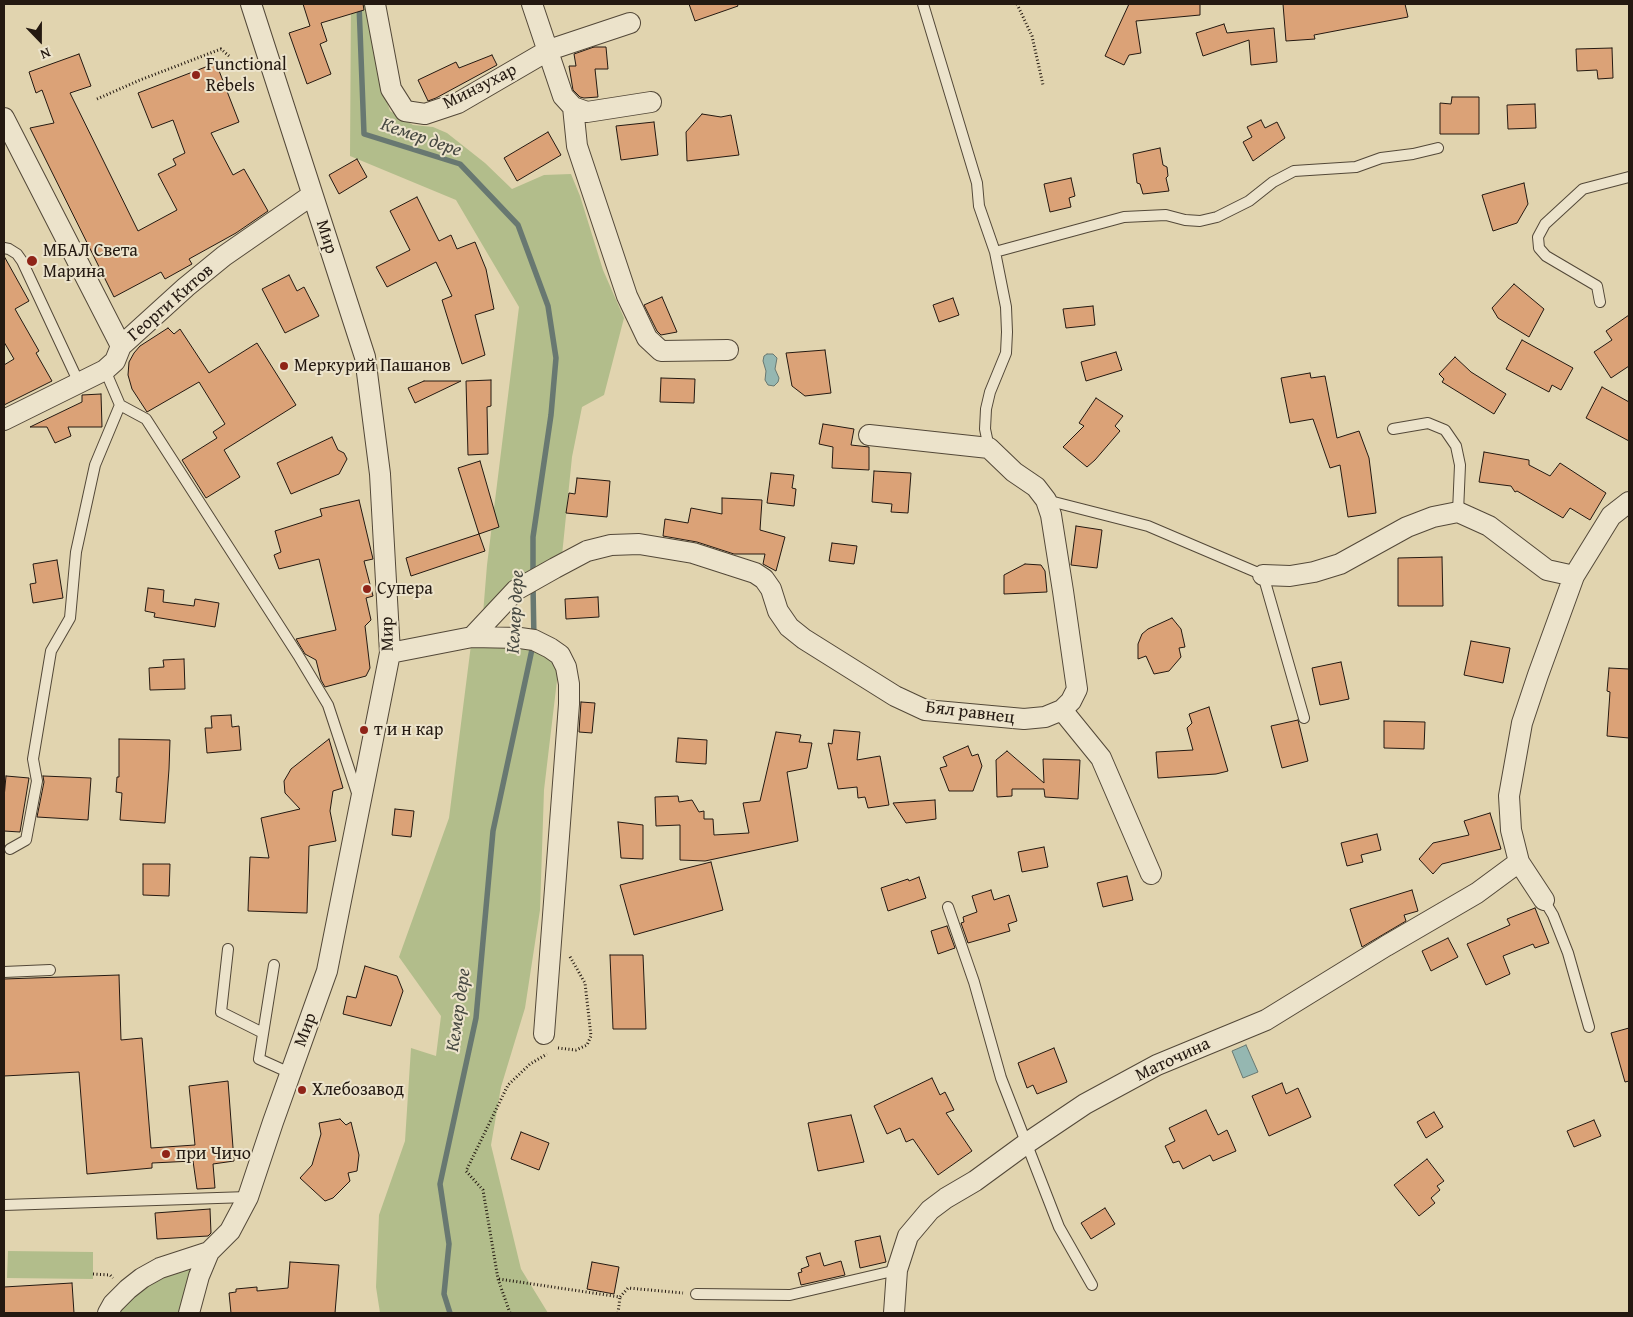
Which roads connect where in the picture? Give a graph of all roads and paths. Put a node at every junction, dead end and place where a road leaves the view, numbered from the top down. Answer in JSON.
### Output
{"nodes":[{"id":1,"x":251,"y":4,"type":"edge"},
{"id":2,"x":376,"y":4,"type":"edge"},
{"id":3,"x":532,"y":4,"type":"edge"},
{"id":4,"x":923,"y":4,"type":"edge"},
{"id":5,"x":1017,"y":4,"type":"edge"},
{"id":6,"x":630,"y":22,"type":"dead end"},
{"id":7,"x":549,"y":50,"type":"junction"},
{"id":8,"x":228,"y":56,"type":"dead end"},
{"id":9,"x":1043,"y":85,"type":"dead end"},
{"id":10,"x":97,"y":99,"type":"dead end"},
{"id":11,"x":652,"y":102,"type":"dead end"},
{"id":12,"x":573,"y":107,"type":"junction"},
{"id":13,"x":4,"y":118,"type":"edge"},
{"id":14,"x":1438,"y":148,"type":"dead end"},
{"id":15,"x":1629,"y":177,"type":"edge"},
{"id":16,"x":312,"y":195,"type":"junction"},
{"id":17,"x":4,"y":248,"type":"edge"},
{"id":18,"x":995,"y":252,"type":"junction"},
{"id":19,"x":1600,"y":302,"type":"dead end"},
{"id":20,"x":121,"y":346,"type":"junction"},
{"id":21,"x":728,"y":350,"type":"dead end"},
{"id":22,"x":105,"y":370,"type":"junction"},
{"id":23,"x":79,"y":383,"type":"junction"},
{"id":24,"x":120,"y":405,"type":"junction"},
{"id":25,"x":4,"y":420,"type":"edge"},
{"id":26,"x":1393,"y":429,"type":"dead end"},
{"id":27,"x":869,"y":435,"type":"dead end"},
{"id":28,"x":989,"y":448,"type":"junction"},
{"id":29,"x":1046,"y":500,"type":"junction"},
{"id":30,"x":1629,"y":502,"type":"edge"},
{"id":31,"x":1458,"y":512,"type":"junction"},
{"id":32,"x":1263,"y":575,"type":"junction"},
{"id":33,"x":1574,"y":576,"type":"junction"},
{"id":34,"x":472,"y":637,"type":"junction"},
{"id":35,"x":390,"y":652,"type":"junction"},
{"id":36,"x":1062,"y":710,"type":"junction"},
{"id":37,"x":1304,"y":718,"type":"dead end"},
{"id":38,"x":360,"y":801,"type":"junction"},
{"id":39,"x":10,"y":849,"type":"dead end"},
{"id":40,"x":1519,"y":862,"type":"junction"},
{"id":41,"x":1151,"y":874,"type":"dead end"},
{"id":42,"x":1544,"y":900,"type":"joint"},
{"id":43,"x":948,"y":907,"type":"dead end"},
{"id":44,"x":552,"y":932,"type":"junction"},
{"id":45,"x":228,"y":949,"type":"dead end"},
{"id":46,"x":274,"y":965,"type":"dead end"},
{"id":47,"x":50,"y":970,"type":"dead end"},
{"id":48,"x":4,"y":972,"type":"edge"},
{"id":49,"x":1589,"y":1027,"type":"dead end"},
{"id":50,"x":263,"y":1033,"type":"junction"},
{"id":51,"x":550,"y":1041,"type":"junction"},
{"id":52,"x":290,"y":1073,"type":"junction"},
{"id":53,"x":1028,"y":1142,"type":"junction"},
{"id":54,"x":248,"y":1197,"type":"junction"},
{"id":55,"x":4,"y":1205,"type":"edge"},
{"id":56,"x":209,"y":1252,"type":"junction"},
{"id":57,"x":897,"y":1270,"type":"junction"},
{"id":58,"x":498,"y":1279,"type":"junction"},
{"id":59,"x":1092,"y":1285,"type":"dead end"},
{"id":60,"x":696,"y":1294,"type":"joint"},
{"id":61,"x":620,"y":1296,"type":"junction"},
{"id":62,"x":108,"y":1313,"type":"edge"},
{"id":63,"x":189,"y":1313,"type":"edge"},
{"id":64,"x":510,"y":1313,"type":"edge"},
{"id":65,"x":618,"y":1313,"type":"edge"},
{"id":66,"x":894,"y":1313,"type":"edge"}],
"edges":[{"from":1,"to":16,"type":"street","name":"Мир"},
{"from":2,"to":7,"type":"street","name":"Минзухар"},
{"from":3,"to":7,"type":"street"},
{"from":4,"to":18,"type":"lane"},
{"from":5,"to":9,"type":"path"},
{"from":6,"to":7,"type":"street","name":"Минзухар"},
{"from":7,"to":12,"type":"street"},
{"from":8,"to":10,"type":"path"},
{"from":11,"to":12,"type":"street"},
{"from":12,"to":21,"type":"street"},
{"from":13,"to":20,"type":"street"},
{"from":14,"to":18,"type":"lane"},
{"from":15,"to":19,"type":"lane"},
{"from":16,"to":20,"type":"street","name":"Георги Китов"},
{"from":16,"to":35,"type":"street","name":"Мир"},
{"from":17,"to":23,"type":"lane"},
{"from":18,"to":28,"type":"lane"},
{"from":20,"to":22,"type":"street","name":"Георги Китов"},
{"from":22,"to":23,"type":"street","name":"Георги Китов"},
{"from":22,"to":24,"type":"lane"},
{"from":23,"to":25,"type":"street","name":"Георги Китов"},
{"from":24,"to":38,"type":"lane"},
{"from":24,"to":39,"type":"lane"},
{"from":26,"to":31,"type":"lane"},
{"from":27,"to":28,"type":"street"},
{"from":28,"to":29,"type":"street"},
{"from":29,"to":32,"type":"lane"},
{"from":29,"to":36,"type":"street"},
{"from":30,"to":33,"type":"street"},
{"from":31,"to":32,"type":"street"},
{"from":31,"to":33,"type":"street"},
{"from":32,"to":37,"type":"lane"},
{"from":33,"to":40,"type":"street"},
{"from":34,"to":35,"type":"street"},
{"from":34,"to":36,"type":"street","name":"Бял равнец"},
{"from":34,"to":44,"type":"street"},
{"from":35,"to":38,"type":"street","name":"Мир"},
{"from":36,"to":41,"type":"street"},
{"from":38,"to":52,"type":"street","name":"Мир"},
{"from":40,"to":42,"type":"street"},
{"from":40,"to":53,"type":"street","name":"Маточина"},
{"from":42,"to":49,"type":"lane"},
{"from":43,"to":53,"type":"lane"},
{"from":44,"to":51,"type":"street"},
{"from":44,"to":51,"type":"path"},
{"from":45,"to":50,"type":"lane"},
{"from":46,"to":50,"type":"lane"},
{"from":47,"to":48,"type":"lane"},
{"from":50,"to":52,"type":"lane"},
{"from":51,"to":58,"type":"path"},
{"from":52,"to":54,"type":"street","name":"Мир"},
{"from":53,"to":57,"type":"street","name":"Маточина"},
{"from":53,"to":59,"type":"lane"},
{"from":54,"to":55,"type":"lane"},
{"from":54,"to":56,"type":"street","name":"Мир"},
{"from":56,"to":62,"type":"street","name":"Мир"},
{"from":56,"to":63,"type":"street","name":"Мир"},
{"from":57,"to":60,"type":"lane"},
{"from":57,"to":66,"type":"street","name":"Маточина"},
{"from":58,"to":61,"type":"path"},
{"from":58,"to":64,"type":"path"},
{"from":60,"to":61,"type":"path"},
{"from":61,"to":65,"type":"path"}]}
